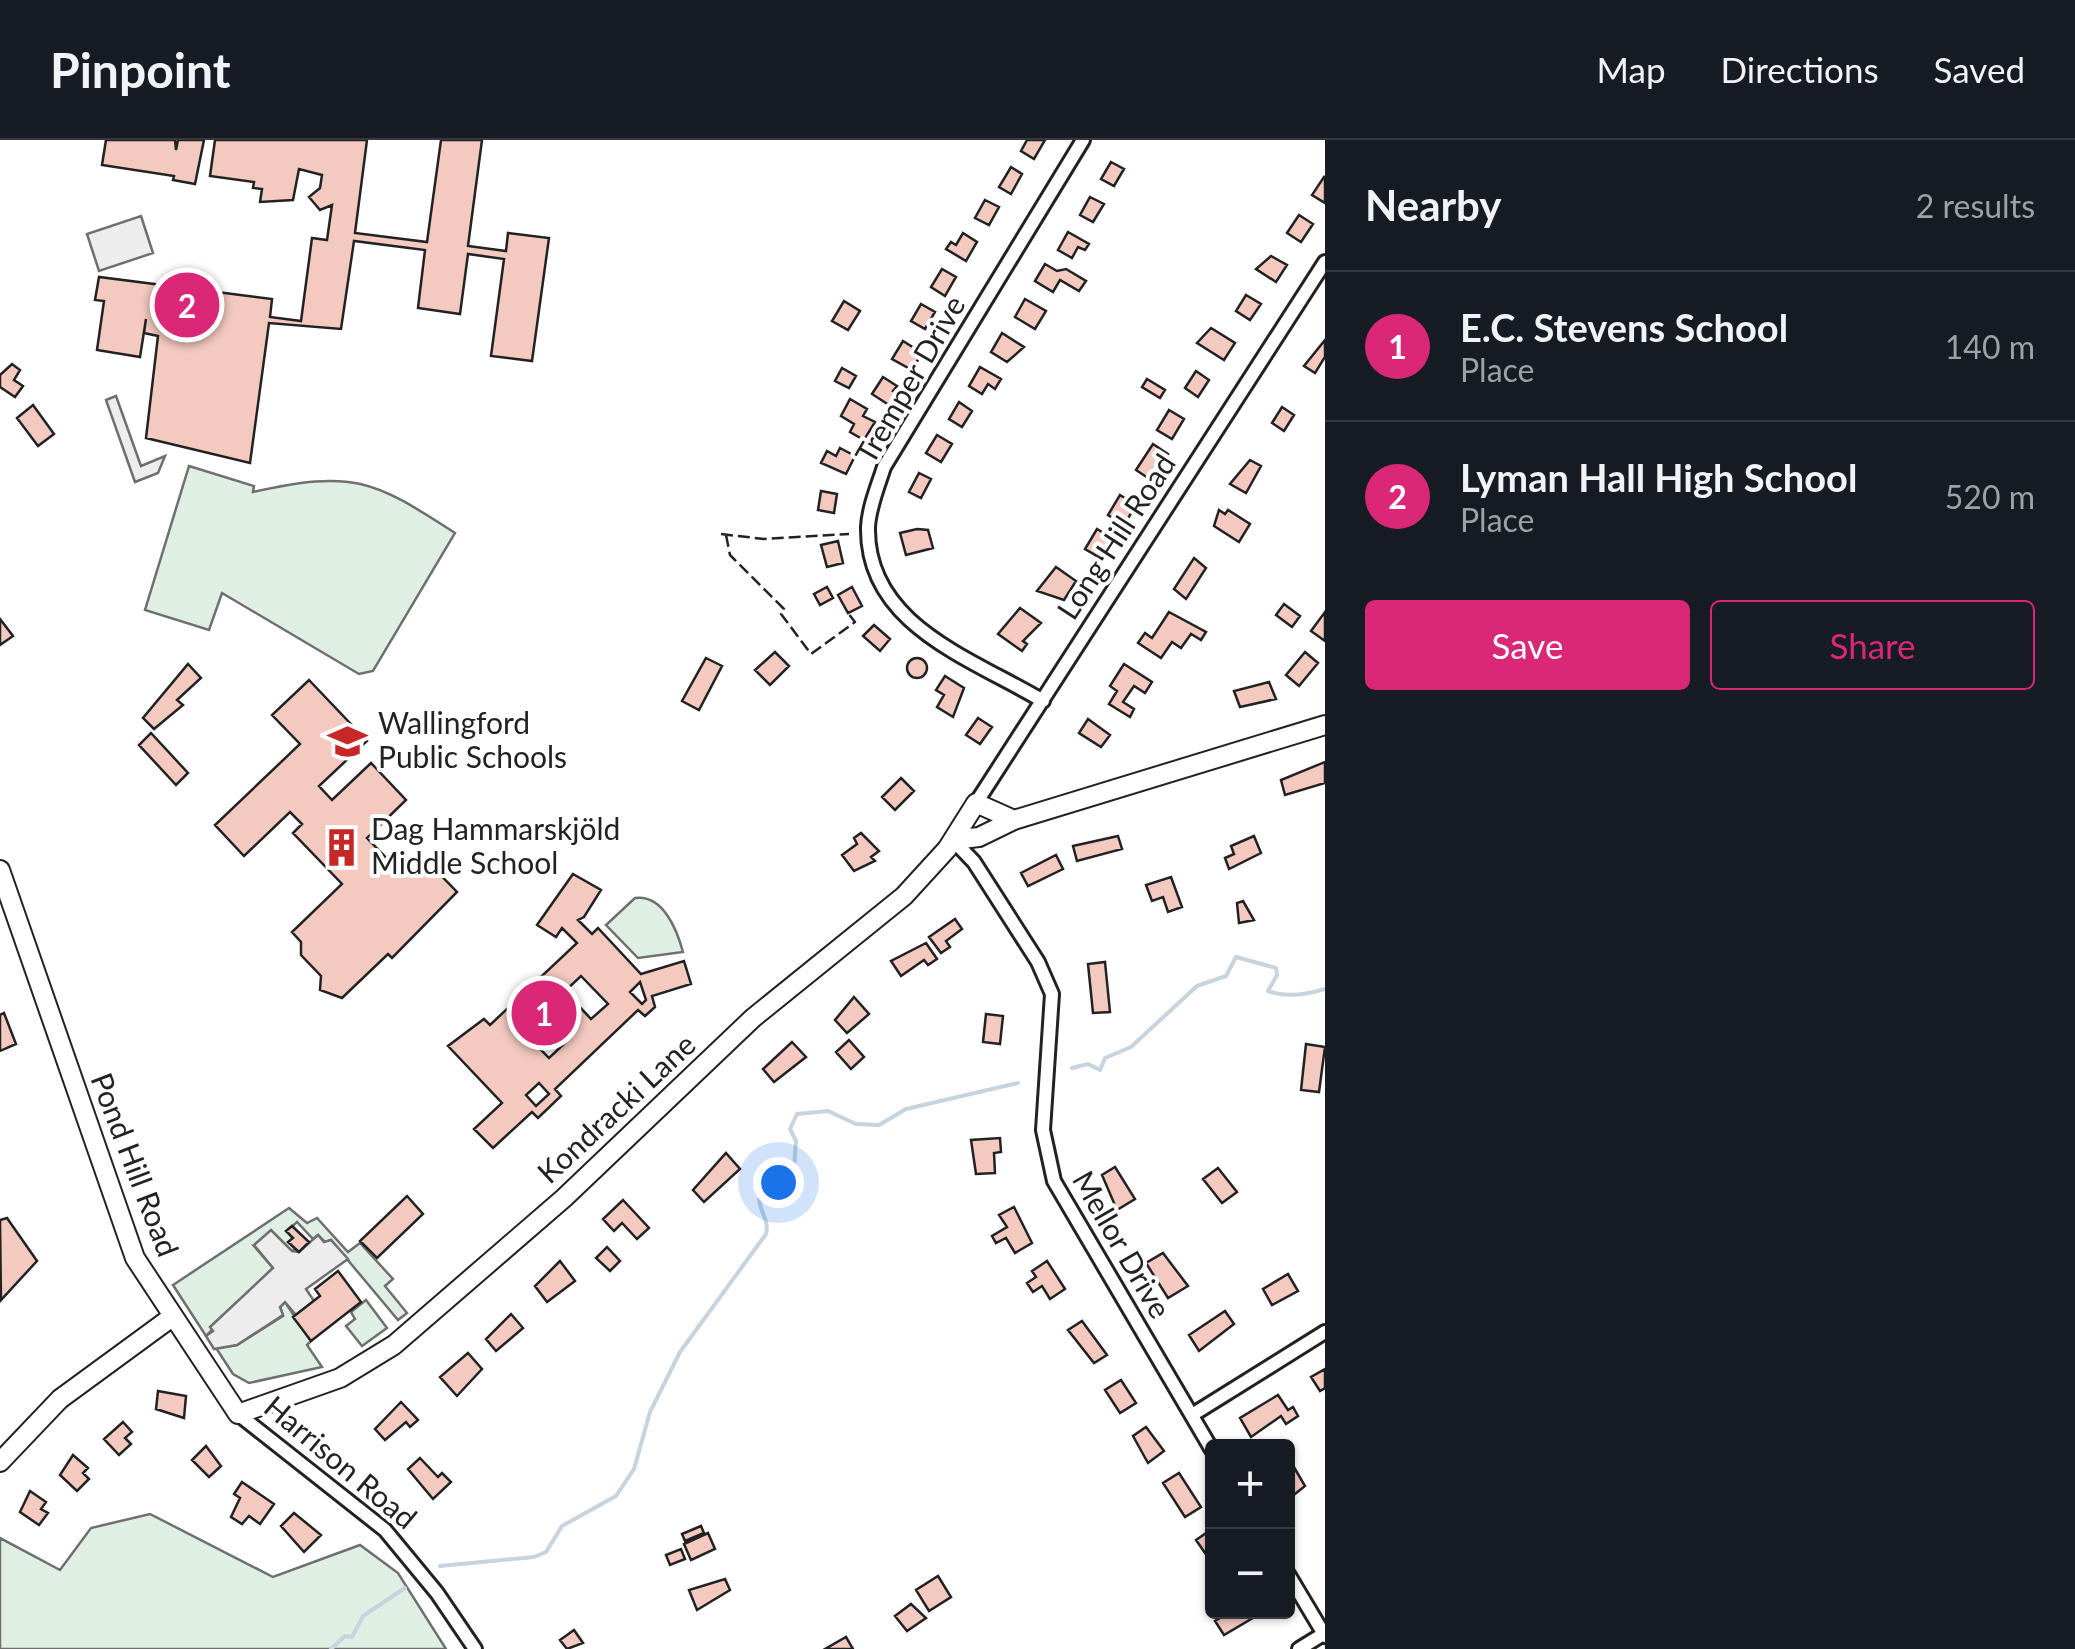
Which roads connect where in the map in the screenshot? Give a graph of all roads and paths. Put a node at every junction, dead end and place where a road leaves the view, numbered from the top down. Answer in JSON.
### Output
{"nodes":[{"id":1,"x":1083,"y":140,"type":"edge"},
{"id":2,"x":1325,"y":262,"type":"edge"},
{"id":3,"x":1043,"y":701,"type":"junction"},
{"id":4,"x":1325,"y":724,"type":"edge"},
{"id":5,"x":976,"y":803,"type":"junction"},
{"id":6,"x":1014,"y":820,"type":"junction"},
{"id":7,"x":952,"y":840,"type":"junction"},
{"id":8,"x":0,"y":870,"type":"edge"},
{"id":9,"x":6,"y":909,"type":"edge"},
{"id":10,"x":172,"y":1317,"type":"junction"},
{"id":11,"x":1325,"y":1332,"type":"edge"},
{"id":12,"x":238,"y":1414,"type":"junction"},
{"id":13,"x":1192,"y":1415,"type":"junction"},
{"id":14,"x":1206,"y":1439,"type":"edge"},
{"id":15,"x":0,"y":1462,"type":"edge"},
{"id":16,"x":1295,"y":1585,"type":"edge"},
{"id":17,"x":1325,"y":1634,"type":"edge"},
{"id":18,"x":474,"y":1649,"type":"edge"},
{"id":19,"x":1299,"y":1649,"type":"edge"}],
"edges":[{"from":1,"to":3,"type":"street","name":"Tremper Drive"},
{"from":2,"to":3,"type":"street","name":"Long Hill Road"},
{"from":3,"to":5,"type":"street","name":"Long Hill Road"},
{"from":4,"to":6,"type":"main road"},
{"from":5,"to":6,"type":"main road"},
{"from":5,"to":7,"type":"main road","name":"Long Hill Road"},
{"from":6,"to":7,"type":"main road"},
{"from":7,"to":12,"type":"main road","name":"Kondracki Lane"},
{"from":7,"to":13,"type":"street","name":"Mellor Drive"},
{"from":8,"to":9,"type":"main road","name":"Pond Hill Road"},
{"from":9,"to":10,"type":"main road","name":"Pond Hill Road"},
{"from":10,"to":12,"type":"main road","name":"Harrison Road"},
{"from":10,"to":15,"type":"main road"},
{"from":11,"to":13,"type":"street"},
{"from":12,"to":18,"type":"street","name":"Harrison Road"},
{"from":13,"to":14,"type":"street","name":"Mellor Drive"},
{"from":16,"to":17,"type":"street"},
{"from":17,"to":19,"type":"street"}]}
